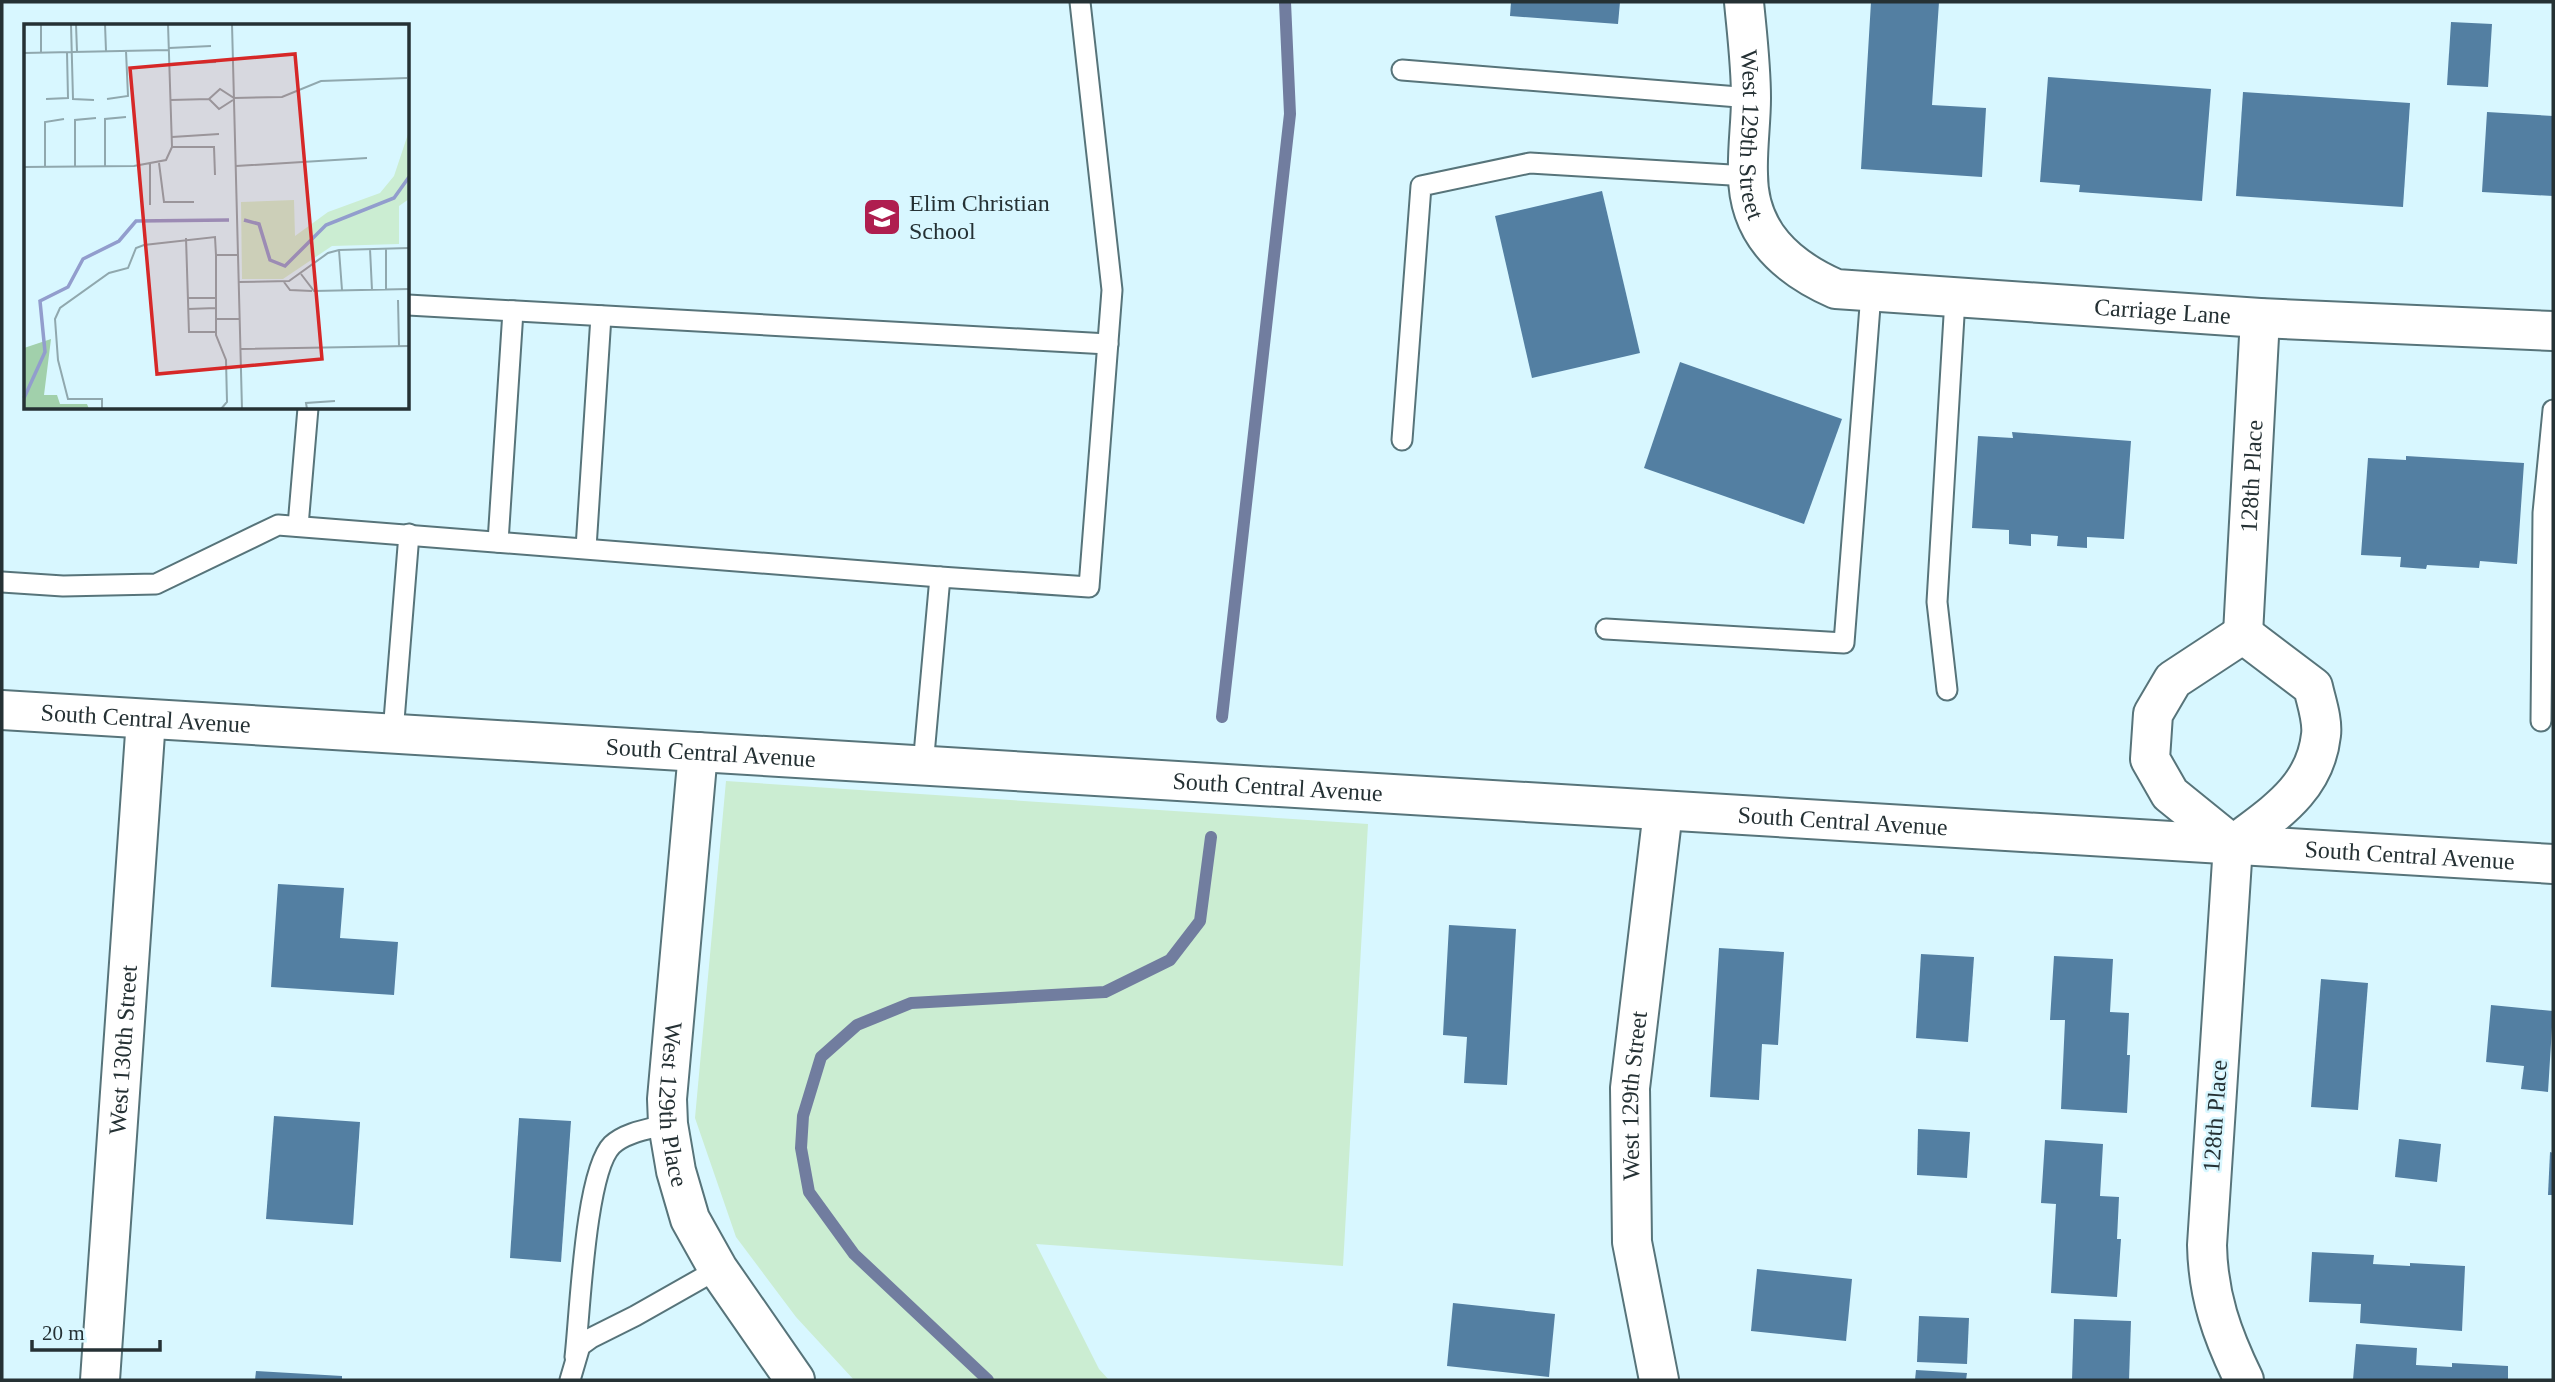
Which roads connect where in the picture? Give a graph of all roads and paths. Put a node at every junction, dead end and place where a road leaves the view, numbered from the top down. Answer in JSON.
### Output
{"nodes":[{"id":1,"x":1080,"y":2,"type":"edge"},
{"id":2,"x":1744,"y":2,"type":"edge"},
{"id":3,"x":1402,"y":70,"type":"dead end"},
{"id":4,"x":1751,"y":97,"type":"junction"},
{"id":5,"x":1748,"y":176,"type":"junction"},
{"id":6,"x":1783,"y":257,"type":"joint"},
{"id":7,"x":1871,"y":293,"type":"junction"},
{"id":8,"x":1955,"y":299,"type":"junction"},
{"id":9,"x":410,"y":305,"type":"edge"},
{"id":10,"x":513,"y":311,"type":"junction"},
{"id":11,"x":601,"y":316,"type":"junction"},
{"id":12,"x":2260,"y":318,"type":"junction"},
{"id":13,"x":2553,"y":331,"type":"edge"},
{"id":14,"x":1108,"y":344,"type":"junction"},
{"id":15,"x":308,"y":410,"type":"edge"},
{"id":16,"x":2553,"y":410,"type":"edge"},
{"id":17,"x":1402,"y":440,"type":"dead end"},
{"id":18,"x":298,"y":526,"type":"junction"},
{"id":19,"x":409,"y":534,"type":"junction"},
{"id":20,"x":498,"y":542,"type":"junction"},
{"id":21,"x":586,"y":548,"type":"junction"},
{"id":22,"x":940,"y":576,"type":"junction"},
{"id":23,"x":2,"y":582,"type":"edge"},
{"id":24,"x":1606,"y":629,"type":"dead end"},
{"id":25,"x":2243,"y":634,"type":"junction"},
{"id":26,"x":1947,"y":690,"type":"dead end"},
{"id":27,"x":2,"y":710,"type":"edge"},
{"id":28,"x":146,"y":719,"type":"junction"},
{"id":29,"x":2541,"y":721,"type":"dead end"},
{"id":30,"x":393,"y":733,"type":"junction"},
{"id":31,"x":698,"y":752,"type":"junction"},
{"id":32,"x":923,"y":766,"type":"junction"},
{"id":33,"x":1663,"y":811,"type":"junction"},
{"id":34,"x":2232,"y":845,"type":"junction"},
{"id":35,"x":2553,"y":864,"type":"edge"},
{"id":36,"x":668,"y":1124,"type":"junction"},
{"id":37,"x":718,"y":1269,"type":"junction"},
{"id":38,"x":575,"y":1357,"type":"junction"},
{"id":39,"x":100,"y":1380,"type":"edge"},
{"id":40,"x":570,"y":1380,"type":"edge"},
{"id":41,"x":795,"y":1380,"type":"edge"},
{"id":42,"x":1659,"y":1380,"type":"edge"},
{"id":43,"x":2244,"y":1380,"type":"edge"}],
"edges":[{"from":1,"to":14,"type":"lane"},
{"from":2,"to":4,"type":"street","name":"West 129th Street"},
{"from":3,"to":4,"type":"lane"},
{"from":4,"to":5,"type":"street","name":"West 129th Street"},
{"from":5,"to":6,"type":"street","name":"West 129th Street"},
{"from":5,"to":17,"type":"lane"},
{"from":6,"to":7,"type":"street","name":"Carriage Lane"},
{"from":7,"to":8,"type":"street","name":"Carriage Lane"},
{"from":7,"to":24,"type":"lane"},
{"from":8,"to":12,"type":"street","name":"Carriage Lane"},
{"from":8,"to":26,"type":"lane"},
{"from":9,"to":10,"type":"lane"},
{"from":10,"to":11,"type":"lane"},
{"from":10,"to":20,"type":"lane"},
{"from":11,"to":14,"type":"lane"},
{"from":11,"to":21,"type":"lane"},
{"from":12,"to":13,"type":"street","name":"Carriage Lane"},
{"from":12,"to":25,"type":"street","name":"128th Place"},
{"from":14,"to":22,"type":"lane"},
{"from":15,"to":18,"type":"lane"},
{"from":16,"to":29,"type":"lane"},
{"from":18,"to":19,"type":"lane"},
{"from":18,"to":23,"type":"lane"},
{"from":19,"to":20,"type":"lane"},
{"from":19,"to":30,"type":"lane"},
{"from":20,"to":21,"type":"lane"},
{"from":21,"to":22,"type":"lane"},
{"from":22,"to":32,"type":"lane"},
{"from":25,"to":34,"type":"street"},
{"from":25,"to":34,"type":"street"},
{"from":27,"to":28,"type":"street","name":"South Central Avenue"},
{"from":28,"to":30,"type":"street","name":"South Central Avenue"},
{"from":28,"to":39,"type":"street","name":"West 130th Street"},
{"from":30,"to":31,"type":"street","name":"South Central Avenue"},
{"from":31,"to":32,"type":"street","name":"South Central Avenue"},
{"from":31,"to":36,"type":"street","name":"West 129th Place"},
{"from":32,"to":33,"type":"street","name":"South Central Avenue"},
{"from":33,"to":34,"type":"street","name":"South Central Avenue"},
{"from":33,"to":42,"type":"street","name":"West 129th Street"},
{"from":34,"to":35,"type":"street","name":"South Central Avenue"},
{"from":34,"to":43,"type":"street","name":"128th Place"},
{"from":36,"to":37,"type":"street","name":"West 129th Place"},
{"from":36,"to":38,"type":"lane"},
{"from":37,"to":38,"type":"lane"},
{"from":37,"to":41,"type":"street","name":"West 129th Place"},
{"from":38,"to":40,"type":"lane"}]}
